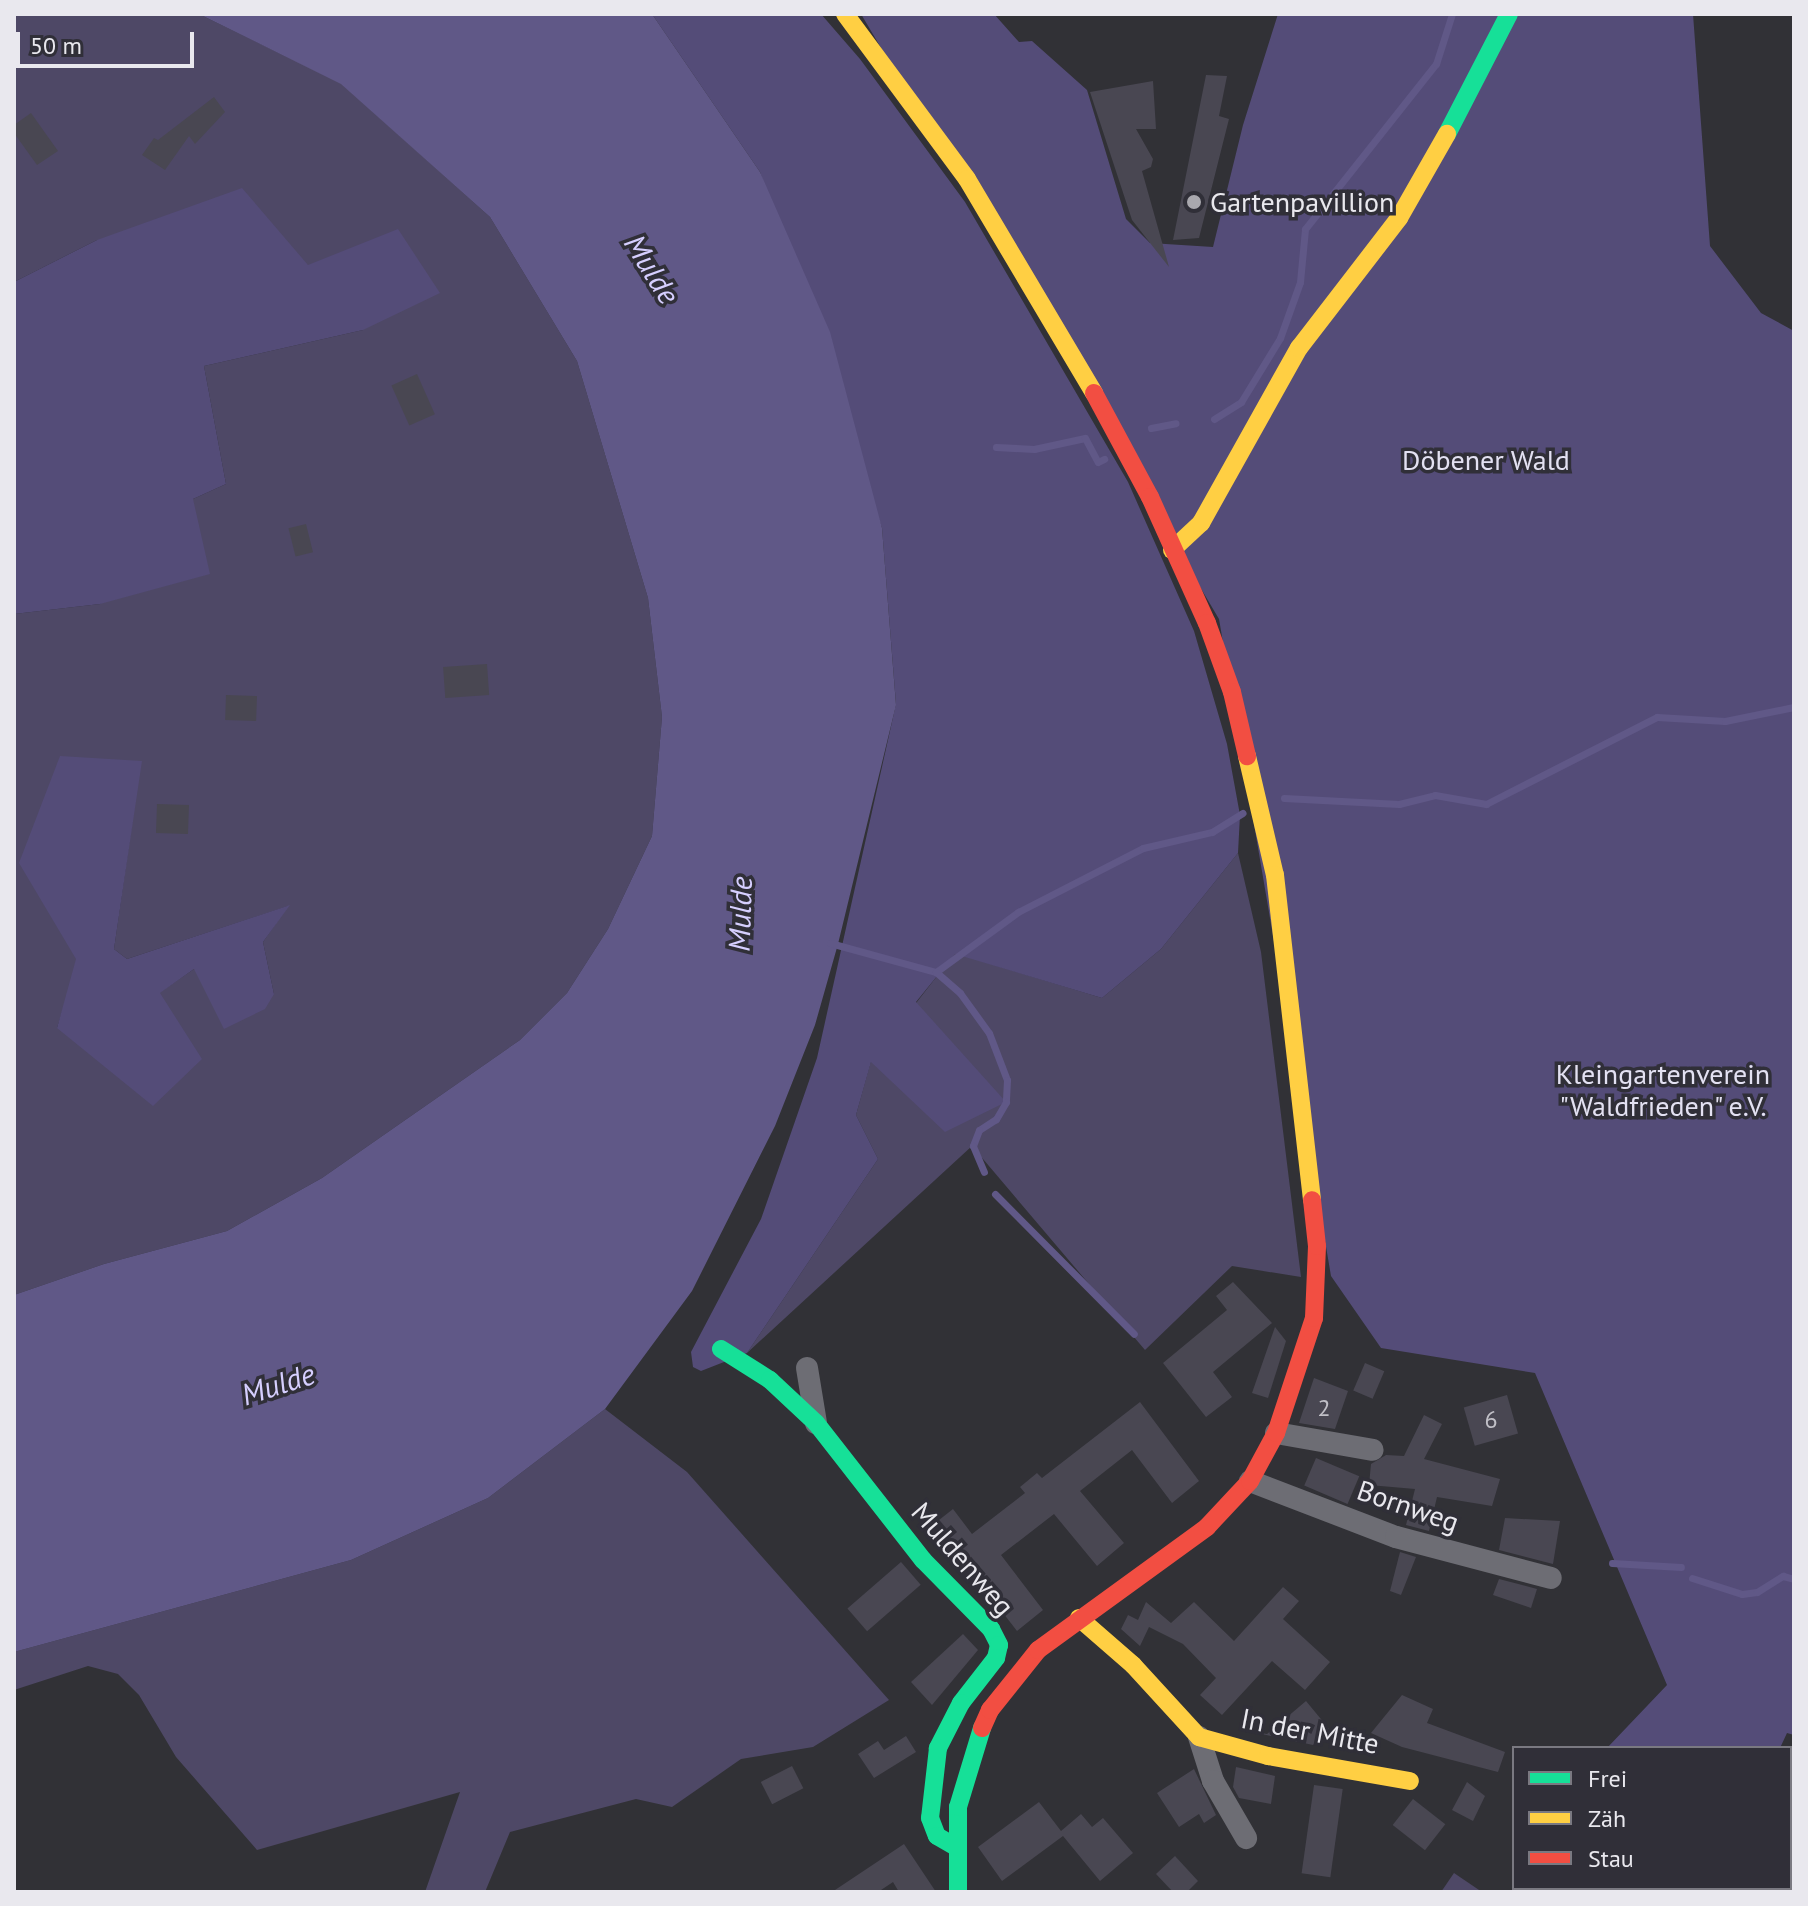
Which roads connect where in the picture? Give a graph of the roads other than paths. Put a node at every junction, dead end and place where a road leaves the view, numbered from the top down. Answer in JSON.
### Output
{"nodes":[{"id":1,"x":845,"y":14,"type":"edge"},
{"id":2,"x":1509,"y":14,"type":"edge"},
{"id":3,"x":1172,"y":550,"type":"junction"},
{"id":4,"x":721,"y":1349,"type":"dead end"},
{"id":5,"x":807,"y":1368,"type":"dead end"},
{"id":6,"x":816,"y":1423,"type":"junction"},
{"id":7,"x":1276,"y":1433,"type":"junction"},
{"id":8,"x":1373,"y":1450,"type":"dead end"},
{"id":9,"x":1250,"y":1481,"type":"junction"},
{"id":10,"x":1551,"y":1578,"type":"dead end"},
{"id":11,"x":1079,"y":1618,"type":"junction"},
{"id":12,"x":1199,"y":1737,"type":"junction"},
{"id":13,"x":1410,"y":1781,"type":"dead end"},
{"id":14,"x":1246,"y":1838,"type":"dead end"},
{"id":15,"x":954,"y":1846,"type":"junction"},
{"id":16,"x":958,"y":1892,"type":"edge"}],
"edges":[{"from":1,"to":3,"type":"main road"},
{"from":2,"to":3,"type":"main road"},
{"from":3,"to":7,"type":"main road"},
{"from":4,"to":6,"type":"main road","name":"Muldenweg"},
{"from":5,"to":6,"type":"street"},
{"from":6,"to":15,"type":"main road","name":"Muldenweg"},
{"from":7,"to":8,"type":"street"},
{"from":7,"to":9,"type":"main road"},
{"from":9,"to":10,"type":"street","name":"Bornweg"},
{"from":9,"to":11,"type":"main road"},
{"from":11,"to":12,"type":"main road","name":"In der Mitte"},
{"from":11,"to":15,"type":"main road"},
{"from":12,"to":13,"type":"main road","name":"In der Mitte"},
{"from":12,"to":14,"type":"street","name":"In der Mitte"},
{"from":15,"to":16,"type":"main road"}]}
